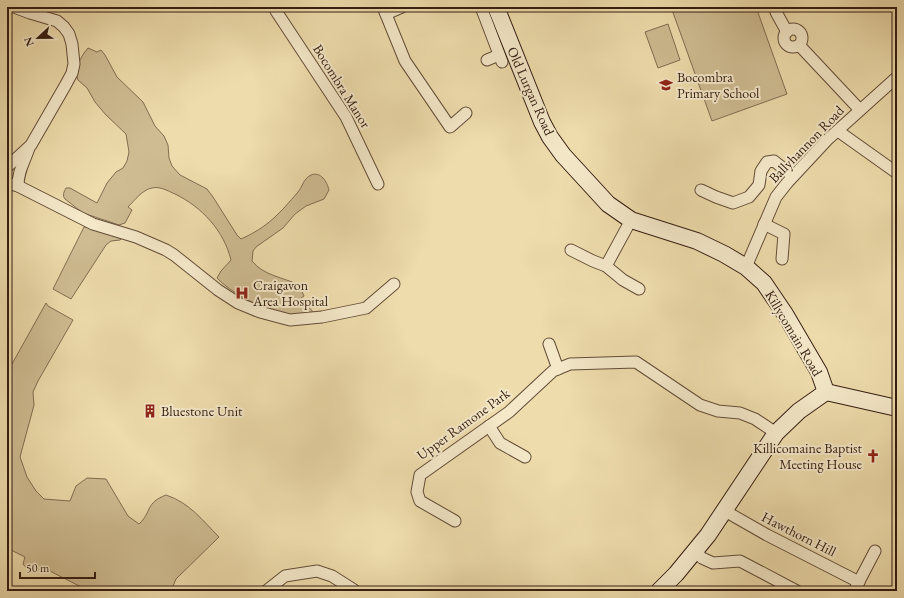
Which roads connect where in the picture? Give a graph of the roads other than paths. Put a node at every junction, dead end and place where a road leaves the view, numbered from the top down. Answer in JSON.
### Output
{"nodes":[{"id":1,"x":14,"y":7,"type":"edge"},
{"id":2,"x":275,"y":7,"type":"edge"},
{"id":3,"x":402,"y":7,"type":"edge"},
{"id":4,"x":481,"y":7,"type":"edge"},
{"id":5,"x":496,"y":7,"type":"edge"},
{"id":6,"x":775,"y":7,"type":"edge"},
{"id":7,"x":384,"y":11,"type":"edge"},
{"id":8,"x":487,"y":60,"type":"dead end"},
{"id":9,"x":897,"y":77,"type":"edge"},
{"id":10,"x":860,"y":110,"type":"junction"},
{"id":11,"x":466,"y":113,"type":"dead end"},
{"id":12,"x":838,"y":131,"type":"junction"},
{"id":13,"x":24,"y":151,"type":"junction"},
{"id":14,"x":7,"y":158,"type":"edge"},
{"id":15,"x":7,"y":167,"type":"edge"},
{"id":16,"x":897,"y":173,"type":"edge"},
{"id":17,"x":793,"y":176,"type":"junction"},
{"id":18,"x":378,"y":184,"type":"dead end"},
{"id":19,"x":12,"y":186,"type":"edge"},
{"id":20,"x":701,"y":190,"type":"dead end"},
{"id":21,"x":608,"y":204,"type":"joint"},
{"id":22,"x":631,"y":220,"type":"junction"},
{"id":23,"x":764,"y":224,"type":"junction"},
{"id":24,"x":571,"y":250,"type":"dead end"},
{"id":25,"x":782,"y":259,"type":"dead end"},
{"id":26,"x":606,"y":266,"type":"junction"},
{"id":27,"x":746,"y":268,"type":"junction"},
{"id":28,"x":394,"y":284,"type":"dead end"},
{"id":29,"x":639,"y":289,"type":"dead end"},
{"id":30,"x":549,"y":344,"type":"dead end"},
{"id":31,"x":558,"y":369,"type":"junction"},
{"id":32,"x":826,"y":392,"type":"junction"},
{"id":33,"x":897,"y":408,"type":"edge"},
{"id":34,"x":489,"y":426,"type":"junction"},
{"id":35,"x":776,"y":433,"type":"junction"},
{"id":36,"x":525,"y":457,"type":"dead end"},
{"id":37,"x":725,"y":511,"type":"junction"},
{"id":38,"x":455,"y":521,"type":"dead end"},
{"id":39,"x":695,"y":551,"type":"junction"},
{"id":40,"x":875,"y":551,"type":"dead end"},
{"id":41,"x":857,"y":586,"type":"edge"},
{"id":42,"x":266,"y":591,"type":"edge"},
{"id":43,"x":354,"y":591,"type":"edge"},
{"id":44,"x":659,"y":591,"type":"edge"},
{"id":45,"x":797,"y":591,"type":"edge"}],
"edges":[{"from":1,"to":13,"type":"street"},
{"from":2,"to":18,"type":"street","name":"Bocombra Manor"},
{"from":3,"to":7,"type":"street"},
{"from":4,"to":8,"type":"street"},
{"from":5,"to":21,"type":"street","name":"Old Lurgan Road"},
{"from":6,"to":10,"type":"street"},
{"from":7,"to":11,"type":"street"},
{"from":9,"to":10,"type":"street","name":"Ballyhannon Road"},
{"from":10,"to":12,"type":"street","name":"Ballyhannon Road"},
{"from":12,"to":16,"type":"street"},
{"from":12,"to":17,"type":"street","name":"Ballyhannon Road"},
{"from":13,"to":14,"type":"street"},
{"from":13,"to":15,"type":"street"},
{"from":13,"to":19,"type":"street"},
{"from":17,"to":20,"type":"street"},
{"from":17,"to":23,"type":"street","name":"Ballyhannon Road"},
{"from":19,"to":28,"type":"street"},
{"from":21,"to":22,"type":"street","name":"Killycomain Road"},
{"from":22,"to":26,"type":"street"},
{"from":22,"to":27,"type":"street","name":"Killycomain Road"},
{"from":23,"to":25,"type":"street"},
{"from":23,"to":27,"type":"street","name":"Ballyhannon Road"},
{"from":24,"to":26,"type":"street"},
{"from":26,"to":29,"type":"street"},
{"from":27,"to":32,"type":"street","name":"Killycomain Road"},
{"from":30,"to":31,"type":"street"},
{"from":31,"to":34,"type":"street","name":"Upper Ramone Park"},
{"from":31,"to":35,"type":"street","name":"Upper Ramone Park"},
{"from":32,"to":33,"type":"street","name":"Killycomain Road"},
{"from":32,"to":35,"type":"street"},
{"from":34,"to":36,"type":"street"},
{"from":34,"to":38,"type":"street","name":"Upper Ramone Park"},
{"from":35,"to":37,"type":"street"},
{"from":37,"to":39,"type":"street"},
{"from":37,"to":41,"type":"street","name":"Hawthorn Hill"},
{"from":39,"to":44,"type":"street"},
{"from":39,"to":45,"type":"street"},
{"from":40,"to":41,"type":"street","name":"Hawthorn Hill"},
{"from":42,"to":43,"type":"street"}]}
